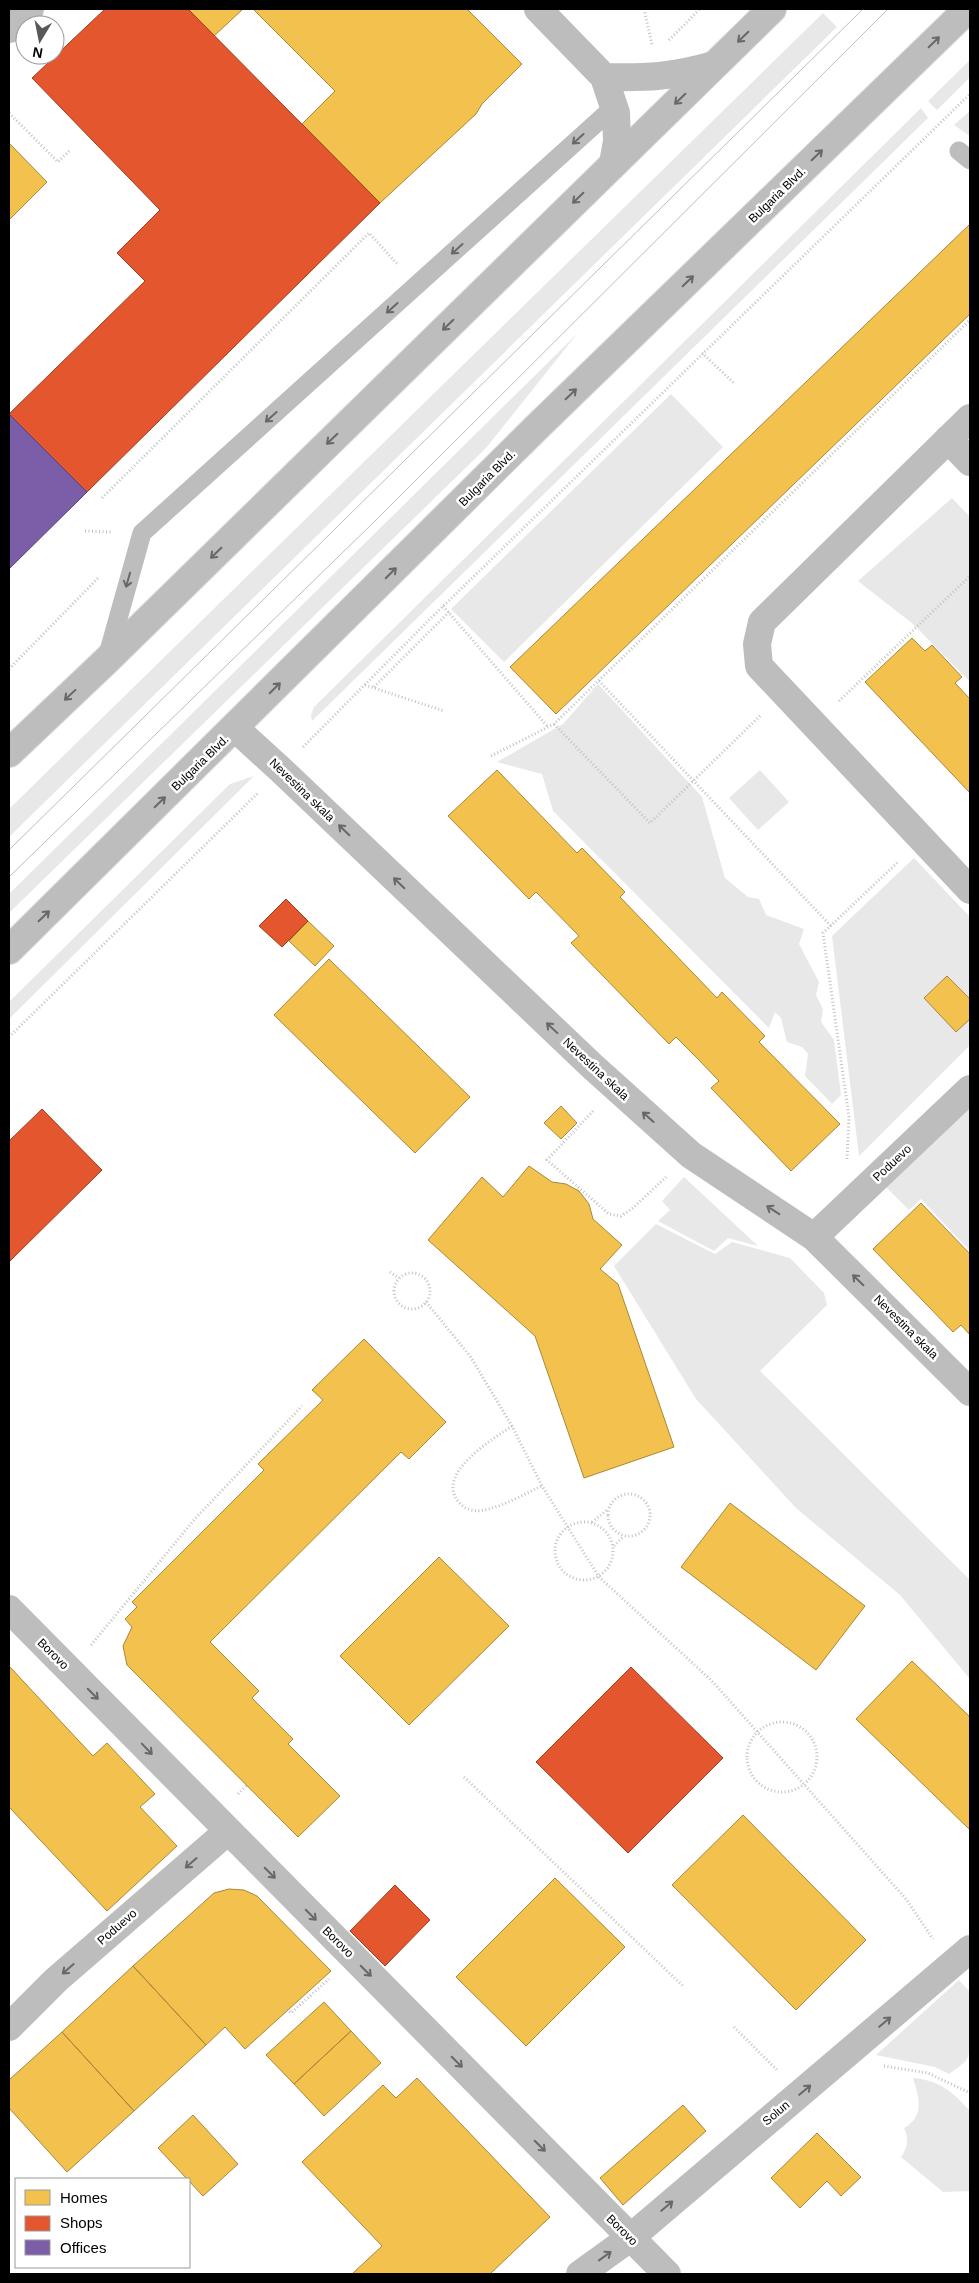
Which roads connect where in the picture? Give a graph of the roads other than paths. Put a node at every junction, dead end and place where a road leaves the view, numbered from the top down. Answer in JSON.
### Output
{"nodes":[{"id":1,"x":30,"y":9,"type":"edge"},
{"id":2,"x":538,"y":9,"type":"edge"},
{"id":3,"x":772,"y":9,"type":"edge"},
{"id":4,"x":968,"y":9,"type":"edge"},
{"id":5,"x":9,"y":29,"type":"edge"},
{"id":6,"x":714,"y":65,"type":"junction"},
{"id":7,"x":604,"y":77,"type":"junction"},
{"id":8,"x":614,"y":107,"type":"junction"},
{"id":9,"x":613,"y":164,"type":"junction"},
{"id":10,"x":970,"y":418,"type":"edge"},
{"id":11,"x":948,"y":439,"type":"junction"},
{"id":12,"x":970,"y":462,"type":"edge"},
{"id":13,"x":106,"y":661,"type":"junction"},
{"id":14,"x":235,"y":728,"type":"junction"},
{"id":15,"x":9,"y":753,"type":"edge"},
{"id":16,"x":970,"y":890,"type":"edge"},
{"id":17,"x":9,"y":950,"type":"edge"},
{"id":18,"x":970,"y":1089,"type":"edge"},
{"id":19,"x":814,"y":1237,"type":"junction"},
{"id":20,"x":970,"y":1392,"type":"edge"},
{"id":21,"x":9,"y":1609,"type":"edge"},
{"id":22,"x":228,"y":1831,"type":"junction"},
{"id":23,"x":970,"y":1949,"type":"edge"},
{"id":24,"x":9,"y":2027,"type":"edge"},
{"id":25,"x":630,"y":2238,"type":"junction"},
{"id":26,"x":580,"y":2274,"type":"edge"},
{"id":27,"x":667,"y":2274,"type":"edge"}],
"edges":[{"from":1,"to":5,"type":"street"},
{"from":2,"to":7,"type":"street"},
{"from":3,"to":6,"type":"street","one_way":true},
{"from":14,"to":4,"type":"street","name":"Bulgaria Blvd.","one_way":true},
{"from":6,"to":7,"type":"street"},
{"from":6,"to":9,"type":"street","one_way":true},
{"from":7,"to":8,"type":"street"},
{"from":8,"to":9,"type":"street"},
{"from":8,"to":13,"type":"lane","one_way":true},
{"from":9,"to":13,"type":"street","one_way":true},
{"from":10,"to":11,"type":"street"},
{"from":11,"to":12,"type":"street"},
{"from":11,"to":16,"type":"street"},
{"from":13,"to":15,"type":"street","one_way":true},
{"from":17,"to":14,"type":"street","name":"Bulgaria Blvd.","one_way":true},
{"from":19,"to":14,"type":"street","name":"Nevestina skala","one_way":true},
{"from":18,"to":19,"type":"street","name":"Poduevo"},
{"from":20,"to":19,"type":"street","name":"Nevestina skala","one_way":true},
{"from":21,"to":22,"type":"street","name":"Borovo","one_way":true},
{"from":22,"to":24,"type":"street","name":"Poduevo","one_way":true},
{"from":22,"to":25,"type":"street","name":"Borovo","one_way":true},
{"from":25,"to":23,"type":"street","name":"Solun","one_way":true},
{"from":26,"to":25,"type":"street","name":"Solun","one_way":true},
{"from":25,"to":27,"type":"street","name":"Borovo"}]}
